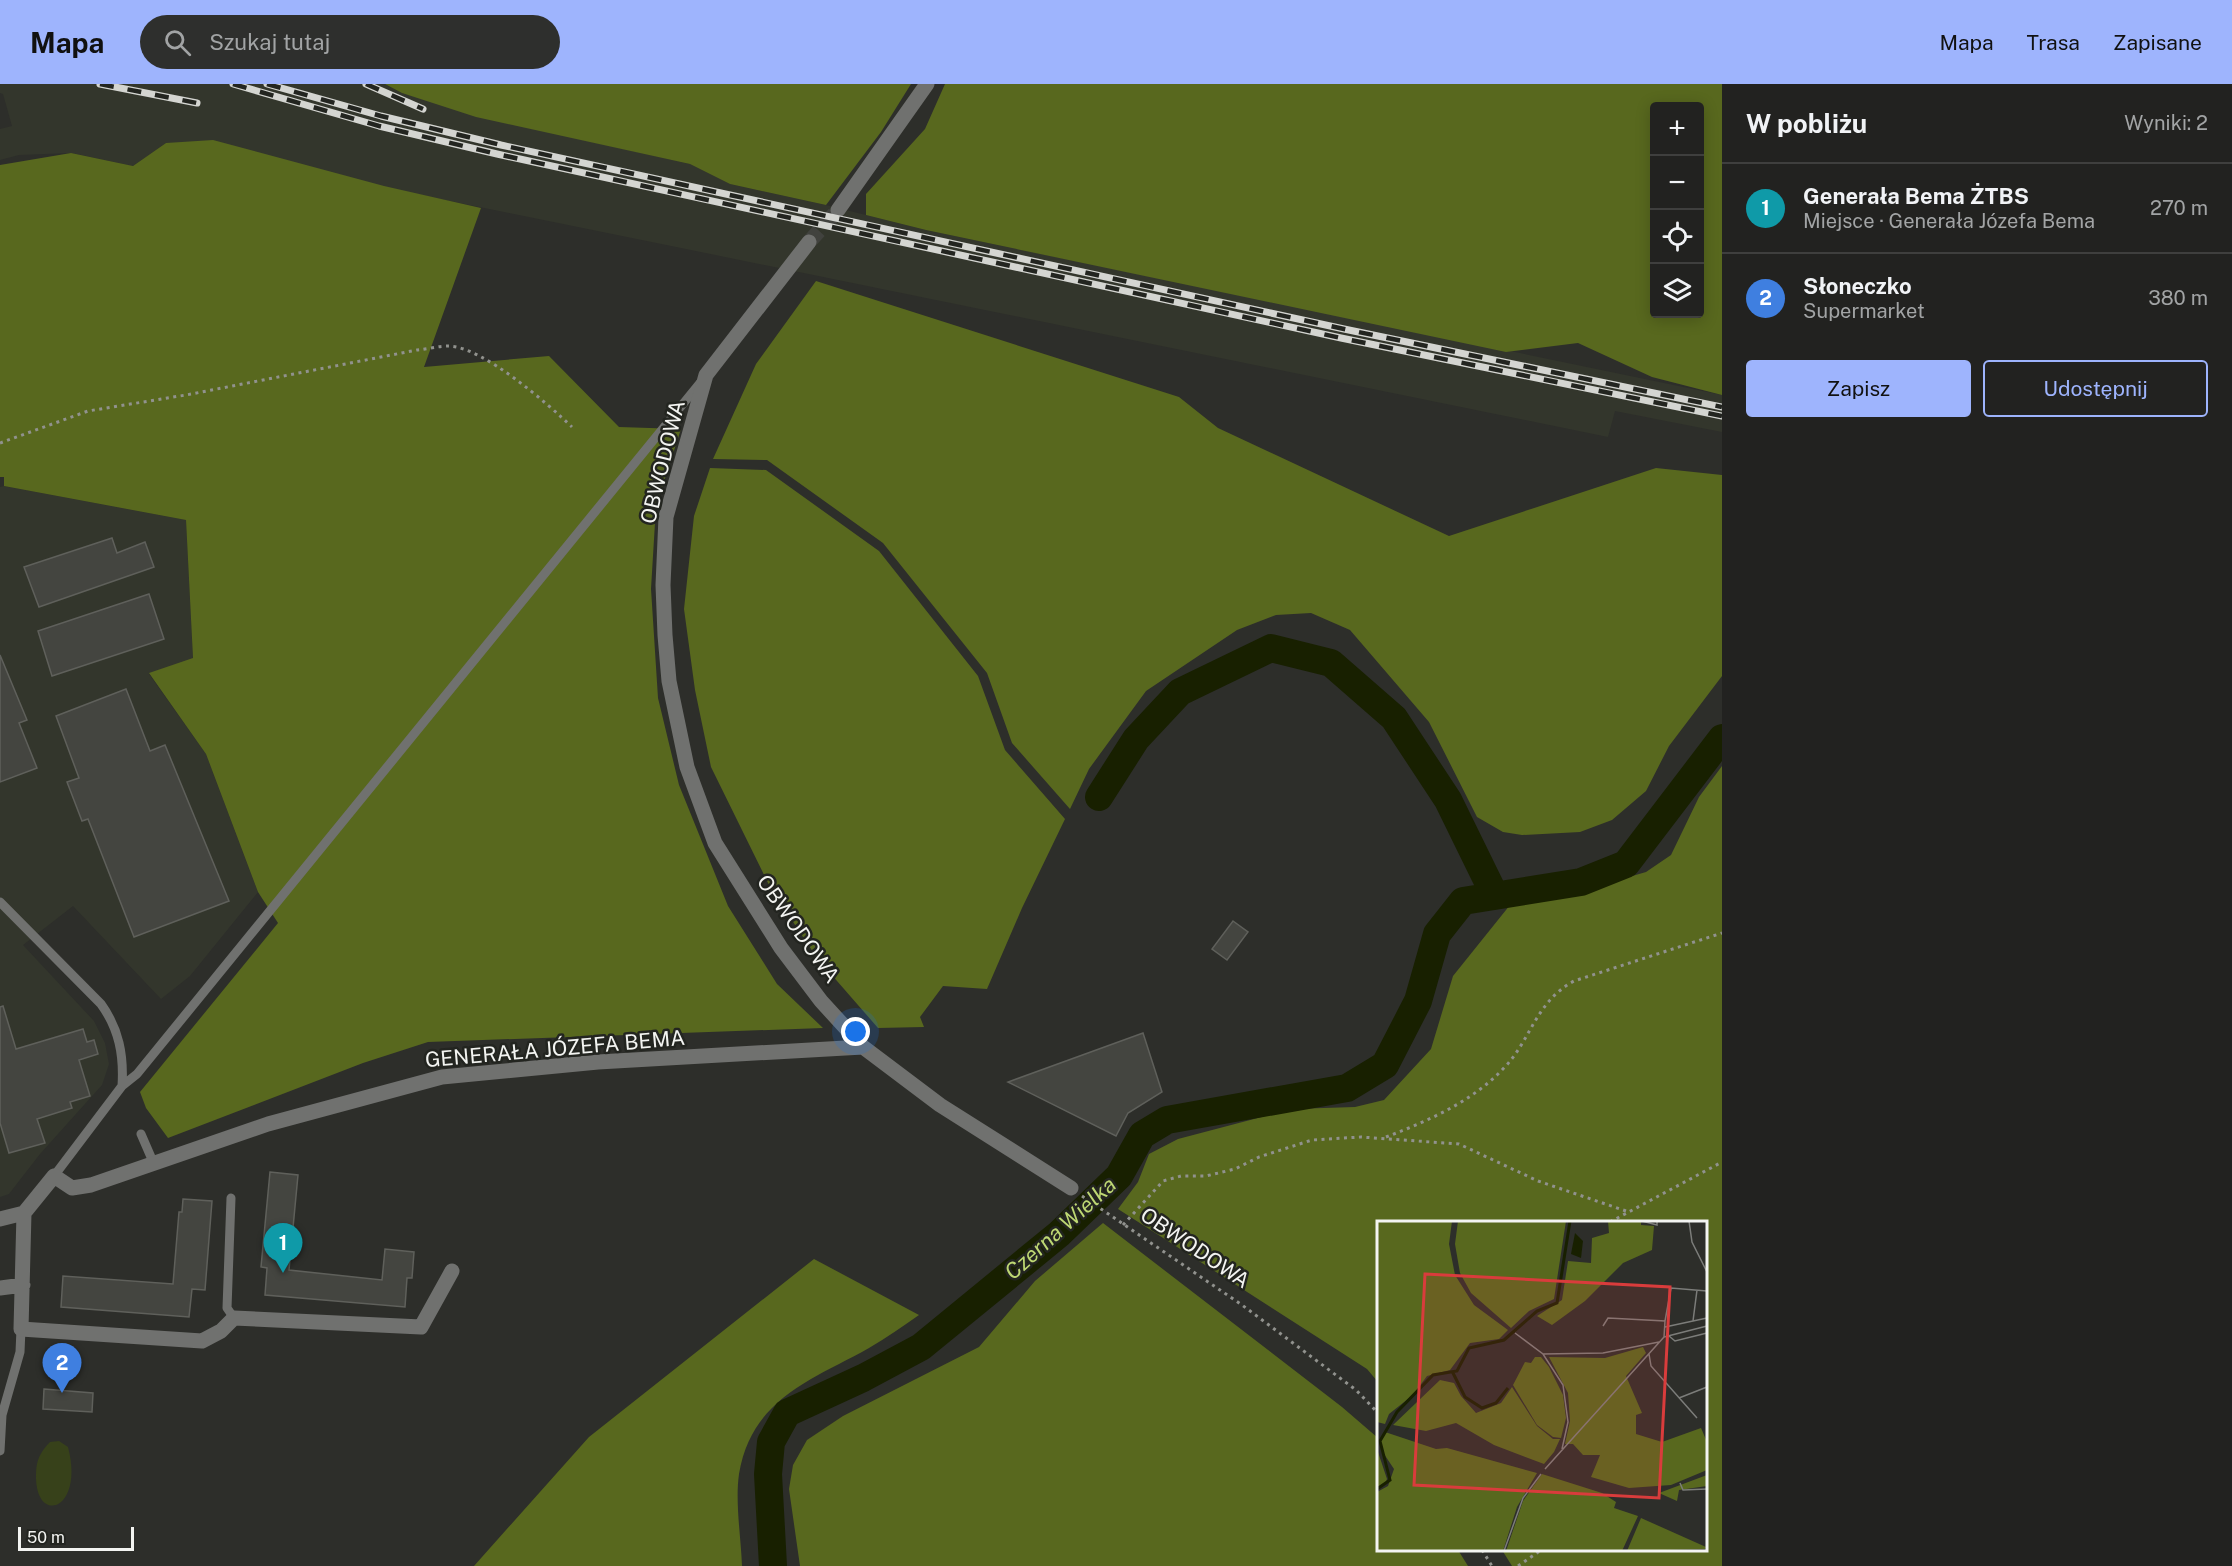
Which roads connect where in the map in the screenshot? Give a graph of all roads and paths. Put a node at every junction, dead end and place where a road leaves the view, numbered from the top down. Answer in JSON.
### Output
{"nodes":[{"id":1,"x":927,"y":84,"type":"edge"},
{"id":2,"x":838,"y":210,"type":"tunnel mouth"},
{"id":3,"x":809,"y":242,"type":"tunnel mouth"},
{"id":4,"x":706,"y":375,"type":"junction"},
{"id":5,"x":572,"y":427,"type":"dead end"},
{"id":6,"x":0,"y":443,"type":"edge"},
{"id":7,"x":0,"y":902,"type":"edge"},
{"id":8,"x":1722,"y":933,"type":"edge"},
{"id":9,"x":863,"y":1047,"type":"junction"},
{"id":10,"x":122,"y":1086,"type":"junction"},
{"id":11,"x":141,"y":1134,"type":"dead end"},
{"id":12,"x":1384,"y":1137,"type":"junction"},
{"id":13,"x":1722,"y":1162,"type":"edge"},
{"id":14,"x":154,"y":1164,"type":"junction"},
{"id":15,"x":54,"y":1176,"type":"junction"},
{"id":16,"x":1071,"y":1188,"type":"joint"},
{"id":17,"x":231,"y":1198,"type":"dead end"},
{"id":18,"x":1629,"y":1212,"type":"junction"},
{"id":19,"x":24,"y":1213,"type":"junction"},
{"id":20,"x":0,"y":1219,"type":"edge"},
{"id":21,"x":1612,"y":1221,"type":"edge"},
{"id":22,"x":1123,"y":1225,"type":"junction"},
{"id":23,"x":452,"y":1271,"type":"dead end"},
{"id":24,"x":23,"y":1285,"type":"junction"},
{"id":25,"x":0,"y":1288,"type":"edge"},
{"id":26,"x":234,"y":1318,"type":"junction"},
{"id":27,"x":21,"y":1329,"type":"junction"},
{"id":28,"x":1377,"y":1412,"type":"edge"},
{"id":29,"x":0,"y":1451,"type":"edge"},
{"id":30,"x":1483,"y":1551,"type":"edge"},
{"id":31,"x":1540,"y":1551,"type":"edge"},
{"id":32,"x":1492,"y":1566,"type":"edge"},
{"id":33,"x":1518,"y":1566,"type":"edge"}],
"edges":[{"from":1,"to":2,"type":"street"},
{"from":3,"to":4,"type":"street","name":"OBWODOWA"},
{"from":4,"to":9,"type":"street","name":"OBWODOWA"},
{"from":4,"to":10,"type":"lane"},
{"from":5,"to":6,"type":"path"},
{"from":7,"to":10,"type":"lane"},
{"from":8,"to":12,"type":"path"},
{"from":9,"to":14,"type":"street","name":"GENERAŁA JÓZEFA BEMA"},
{"from":9,"to":16,"type":"street","name":"OBWODOWA"},
{"from":10,"to":15,"type":"lane"},
{"from":11,"to":14,"type":"lane"},
{"from":12,"to":18,"type":"path"},
{"from":12,"to":22,"type":"path"},
{"from":13,"to":18,"type":"path"},
{"from":14,"to":15,"type":"street","name":"GENERAŁA JÓZEFA BEMA"},
{"from":15,"to":19,"type":"street"},
{"from":16,"to":22,"type":"path","name":"OBWODOWA"},
{"from":17,"to":26,"type":"lane"},
{"from":18,"to":21,"type":"path"},
{"from":19,"to":20,"type":"street"},
{"from":19,"to":24,"type":"street"},
{"from":22,"to":28,"type":"path","name":"OBWODOWA"},
{"from":23,"to":26,"type":"street"},
{"from":24,"to":25,"type":"street"},
{"from":24,"to":27,"type":"street"},
{"from":26,"to":27,"type":"street"},
{"from":27,"to":29,"type":"lane"},
{"from":30,"to":32,"type":"path"},
{"from":31,"to":33,"type":"path"}]}
